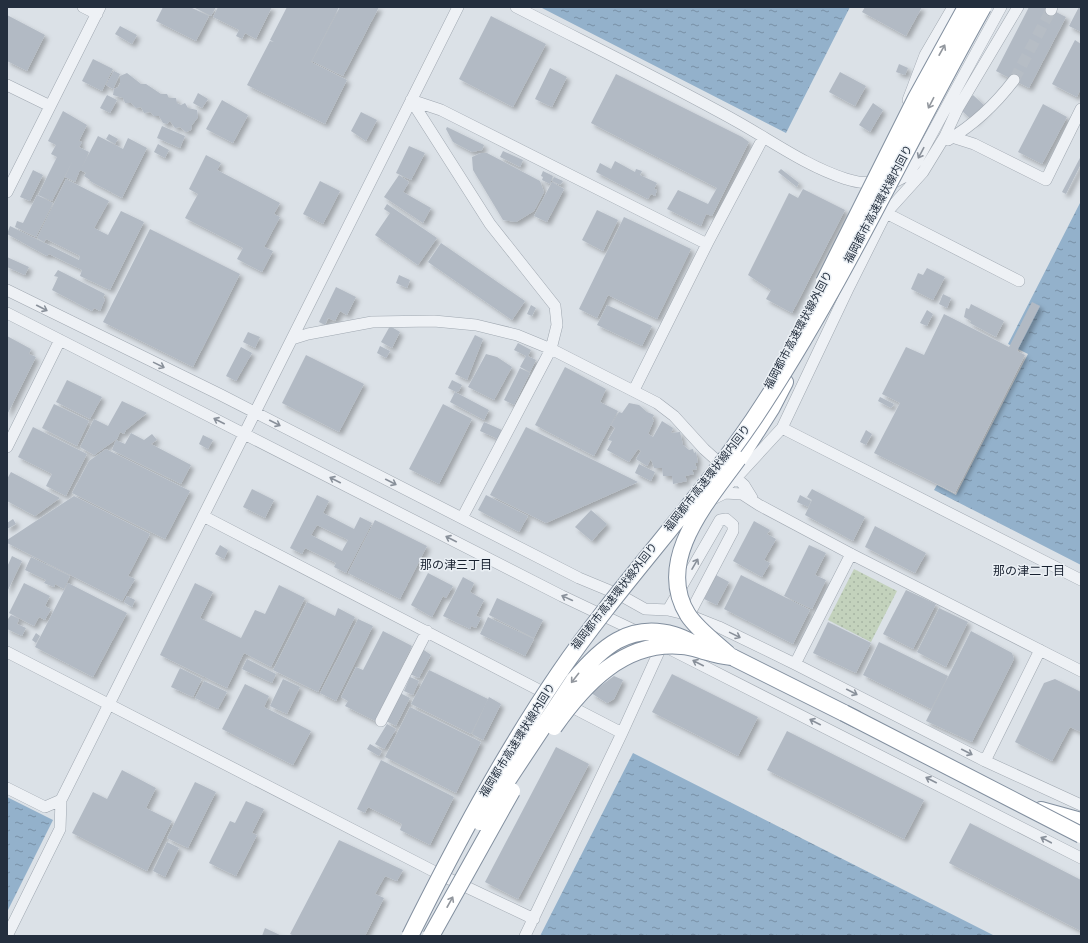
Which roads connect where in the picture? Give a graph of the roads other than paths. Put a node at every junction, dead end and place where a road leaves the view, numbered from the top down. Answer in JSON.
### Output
{"nodes":[{"id":1,"x":83,"y":7,"type":"edge"},
{"id":2,"x":458,"y":7,"type":"edge"},
{"id":3,"x":516,"y":7,"type":"edge"},
{"id":4,"x":953,"y":7,"type":"edge"},
{"id":5,"x":966,"y":7,"type":"edge"},
{"id":6,"x":983,"y":7,"type":"edge"},
{"id":7,"x":1001,"y":7,"type":"edge"},
{"id":8,"x":1018,"y":7,"type":"edge"},
{"id":9,"x":98,"y":10,"type":"edge"},
{"id":10,"x":1014,"y":80,"type":"tunnel mouth"},
{"id":11,"x":7,"y":85,"type":"edge"},
{"id":12,"x":411,"y":100,"type":"junction"},
{"id":13,"x":50,"y":106,"type":"junction"},
{"id":14,"x":1081,"y":109,"type":"edge"},
{"id":15,"x":952,"y":137,"type":"junction"},
{"id":16,"x":763,"y":138,"type":"junction"},
{"id":17,"x":939,"y":145,"type":"junction"},
{"id":18,"x":787,"y":152,"type":"junction"},
{"id":19,"x":7,"y":192,"type":"edge"},
{"id":20,"x":866,"y":196,"type":"junction"},
{"id":21,"x":886,"y":213,"type":"junction"},
{"id":22,"x":707,"y":244,"type":"junction"},
{"id":23,"x":837,"y":278,"type":"junction"},
{"id":24,"x":1019,"y":281,"type":"dead end"},
{"id":25,"x":7,"y":290,"type":"edge"},
{"id":26,"x":7,"y":313,"type":"edge"},
{"id":27,"x":292,"y":339,"type":"junction"},
{"id":28,"x":60,"y":340,"type":"junction"},
{"id":29,"x":551,"y":349,"type":"junction"},
{"id":30,"x":634,"y":390,"type":"junction"},
{"id":31,"x":255,"y":412,"type":"junction"},
{"id":32,"x":782,"y":428,"type":"junction"},
{"id":33,"x":244,"y":434,"type":"junction"},
{"id":34,"x":7,"y":447,"type":"edge"},
{"id":35,"x":736,"y":478,"type":"junction"},
{"id":36,"x":704,"y":504,"type":"junction"},
{"id":37,"x":759,"y":505,"type":"junction"},
{"id":38,"x":203,"y":516,"type":"junction"},
{"id":39,"x":462,"y":518,"type":"junction"},
{"id":40,"x":851,"y":554,"type":"junction"},
{"id":41,"x":1081,"y":580,"type":"edge"},
{"id":42,"x":620,"y":595,"type":"junction"},
{"id":43,"x":668,"y":610,"type":"junction"},
{"id":44,"x":602,"y":614,"type":"junction"},
{"id":45,"x":689,"y":615,"type":"junction"},
{"id":46,"x":427,"y":631,"type":"junction"},
{"id":47,"x":662,"y":645,"type":"junction"},
{"id":48,"x":1040,"y":650,"type":"junction"},
{"id":49,"x":7,"y":652,"type":"edge"},
{"id":50,"x":726,"y":654,"type":"junction"},
{"id":51,"x":795,"y":664,"type":"junction"},
{"id":52,"x":1081,"y":671,"type":"edge"},
{"id":53,"x":539,"y":689,"type":"junction"},
{"id":54,"x":109,"y":704,"type":"junction"},
{"id":55,"x":381,"y":721,"type":"dead end"},
{"id":56,"x":622,"y":733,"type":"junction"},
{"id":57,"x":985,"y":761,"type":"junction"},
{"id":58,"x":7,"y":788,"type":"edge"},
{"id":59,"x":61,"y":800,"type":"junction"},
{"id":60,"x":1081,"y":805,"type":"edge"},
{"id":61,"x":1081,"y":821,"type":"edge"},
{"id":62,"x":1081,"y":835,"type":"edge"},
{"id":63,"x":1081,"y":858,"type":"edge"},
{"id":64,"x":441,"y":875,"type":"junction"},
{"id":65,"x":534,"y":919,"type":"junction"},
{"id":66,"x":7,"y":936,"type":"edge"},
{"id":67,"x":404,"y":936,"type":"edge"},
{"id":68,"x":409,"y":936,"type":"edge"},
{"id":69,"x":418,"y":936,"type":"edge"},
{"id":70,"x":431,"y":936,"type":"edge"},
{"id":71,"x":525,"y":936,"type":"edge"}],
"edges":[{"from":1,"to":9,"type":"street"},
{"from":2,"to":12,"type":"street"},
{"from":3,"to":16,"type":"street"},
{"from":4,"to":18,"type":"street"},
{"from":20,"to":5,"type":"highway","name":"福岡都市高速環状線外回り","one_way":true,"bridge":true},
{"from":6,"to":23,"type":"highway","name":"福岡都市高速環状線内回り","one_way":true,"bridge":true},
{"from":7,"to":18,"type":"street","one_way":true},
{"from":8,"to":17,"type":"street"},
{"from":9,"to":13,"type":"street"},
{"from":10,"to":15,"type":"street"},
{"from":11,"to":13,"type":"street"},
{"from":12,"to":22,"type":"street"},
{"from":12,"to":27,"type":"street"},
{"from":12,"to":29,"type":"street"},
{"from":13,"to":19,"type":"street"},
{"from":14,"to":15,"type":"street"},
{"from":15,"to":17,"type":"street"},
{"from":16,"to":18,"type":"street"},
{"from":16,"to":22,"type":"street"},
{"from":17,"to":21,"type":"street"},
{"from":20,"to":50,"type":"highway","bridge":true},
{"from":20,"to":67,"type":"highway","name":"福岡都市高速環状線外回り","bridge":true},
{"from":21,"to":24,"type":"street"},
{"from":21,"to":32,"type":"street"},
{"from":22,"to":30,"type":"street"},
{"from":23,"to":50,"type":"highway","bridge":true},
{"from":23,"to":68,"type":"highway","name":"福岡都市高速環状線内回り","bridge":true},
{"from":25,"to":31,"type":"street","one_way":true},
{"from":26,"to":28,"type":"street"},
{"from":27,"to":29,"type":"street"},
{"from":27,"to":31,"type":"street"},
{"from":33,"to":28,"type":"street","one_way":true},
{"from":28,"to":34,"type":"street"},
{"from":29,"to":30,"type":"street"},
{"from":29,"to":39,"type":"street"},
{"from":30,"to":35,"type":"street"},
{"from":31,"to":33,"type":"street"},
{"from":31,"to":39,"type":"street","one_way":true},
{"from":32,"to":35,"type":"street"},
{"from":32,"to":41,"type":"street"},
{"from":33,"to":38,"type":"street"},
{"from":44,"to":33,"type":"street","one_way":true},
{"from":35,"to":36,"type":"street"},
{"from":35,"to":37,"type":"street"},
{"from":36,"to":37,"type":"street"},
{"from":36,"to":42,"type":"street"},
{"from":37,"to":40,"type":"street"},
{"from":38,"to":46,"type":"street"},
{"from":38,"to":54,"type":"street"},
{"from":39,"to":42,"type":"street"},
{"from":40,"to":48,"type":"street"},
{"from":40,"to":51,"type":"street"},
{"from":42,"to":43,"type":"street"},
{"from":42,"to":44,"type":"street"},
{"from":43,"to":45,"type":"street"},
{"from":43,"to":45,"type":"street","one_way":true},
{"from":44,"to":47,"type":"street"},
{"from":44,"to":53,"type":"street"},
{"from":45,"to":51,"type":"street","one_way":true},
{"from":46,"to":53,"type":"street"},
{"from":46,"to":55,"type":"street"},
{"from":47,"to":56,"type":"street"},
{"from":63,"to":47,"type":"street","one_way":true},
{"from":48,"to":52,"type":"street"},
{"from":48,"to":57,"type":"street"},
{"from":49,"to":54,"type":"street"},
{"from":50,"to":61,"type":"highway","bridge":true},
{"from":50,"to":62,"type":"highway","bridge":true},
{"from":50,"to":69,"type":"highway","one_way":true,"bridge":true},
{"from":70,"to":50,"type":"highway","one_way":true,"bridge":true},
{"from":51,"to":57,"type":"street","one_way":true},
{"from":53,"to":56,"type":"street"},
{"from":53,"to":64,"type":"street"},
{"from":54,"to":59,"type":"street"},
{"from":54,"to":64,"type":"street"},
{"from":56,"to":65,"type":"street"},
{"from":57,"to":60,"type":"street"},
{"from":58,"to":59,"type":"street"},
{"from":59,"to":66,"type":"street"},
{"from":64,"to":65,"type":"street"},
{"from":64,"to":68,"type":"street"},
{"from":65,"to":71,"type":"street"}]}
